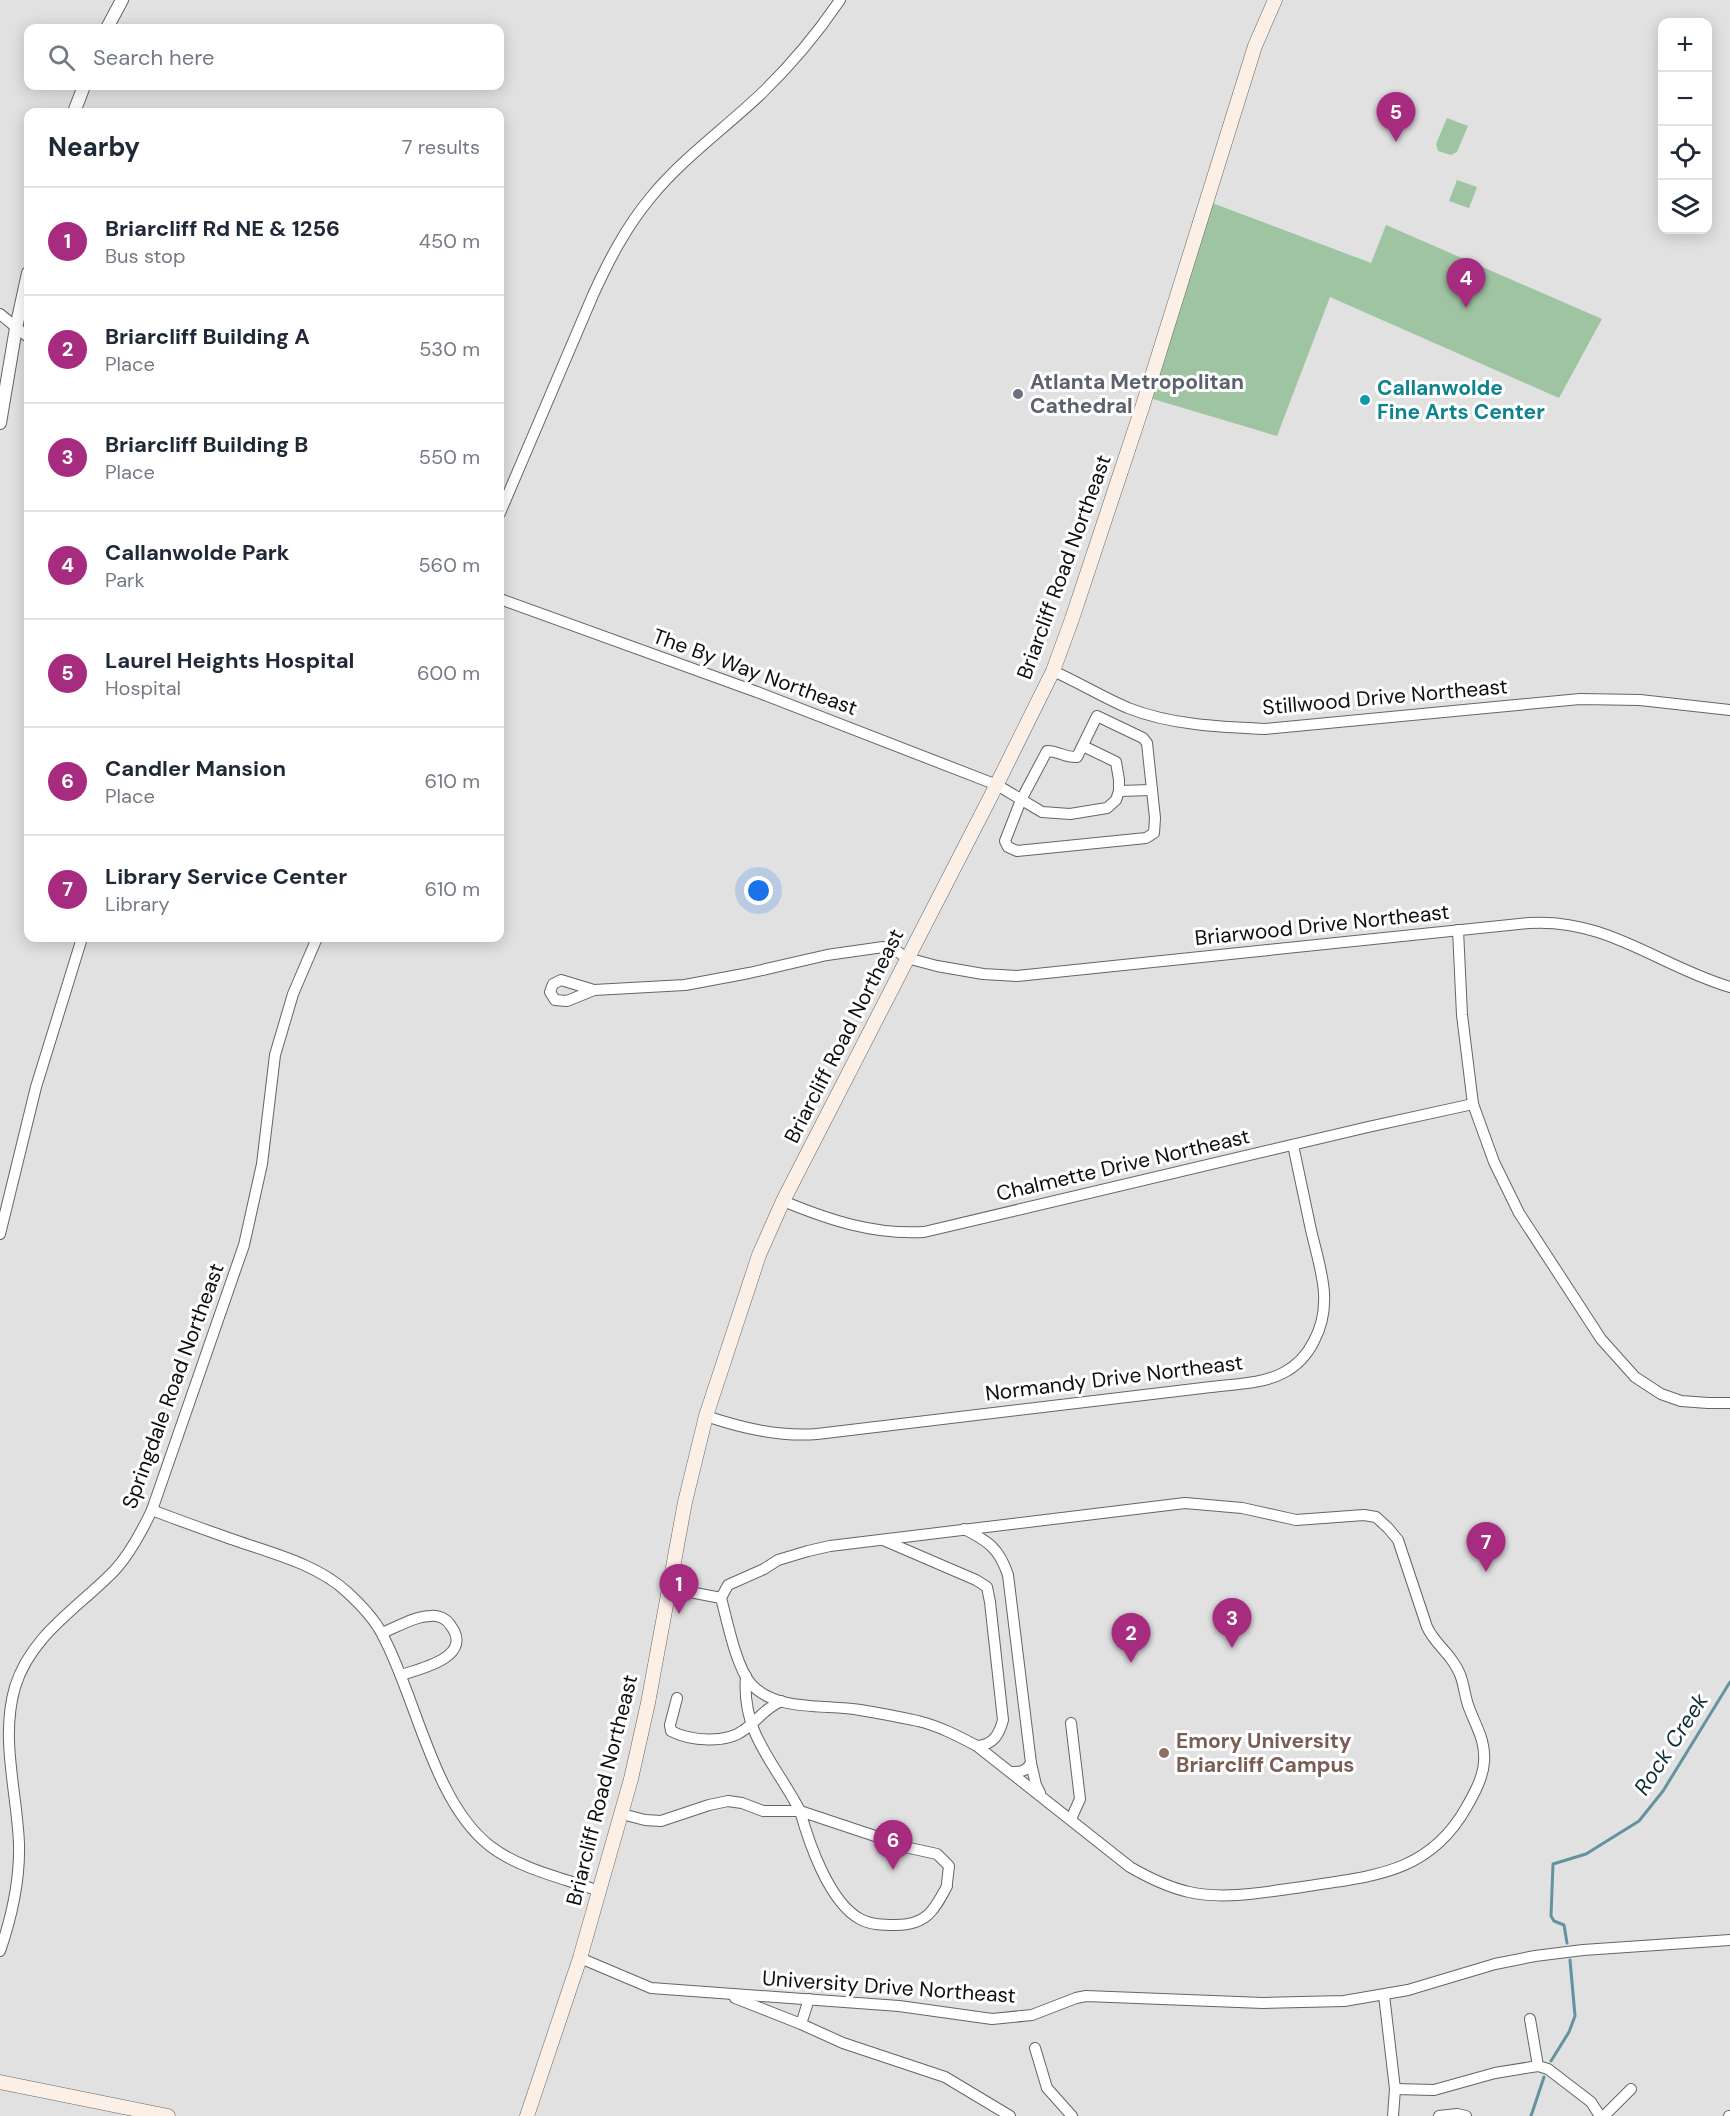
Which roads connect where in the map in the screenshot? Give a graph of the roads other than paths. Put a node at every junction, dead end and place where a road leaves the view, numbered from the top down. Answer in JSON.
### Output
{"nodes":[{"id":1,"x":122,"y":0,"type":"edge"},
{"id":2,"x":840,"y":0,"type":"edge"},
{"id":3,"x":1275,"y":0,"type":"edge"},
{"id":4,"x":109,"y":24,"type":"edge"},
{"id":5,"x":82,"y":90,"type":"edge"},
{"id":6,"x":76,"y":108,"type":"edge"},
{"id":7,"x":24,"y":291,"type":"edge"},
{"id":8,"x":0,"y":314,"type":"edge"},
{"id":9,"x":16,"y":328,"type":"junction"},
{"id":10,"x":24,"y":334,"type":"edge"},
{"id":11,"x":0,"y":423,"type":"edge"},
{"id":12,"x":504,"y":504,"type":"edge"},
{"id":13,"x":504,"y":600,"type":"edge"},
{"id":14,"x":1053,"y":671,"type":"junction"},
{"id":15,"x":1129,"y":708,"type":"junction"},
{"id":16,"x":1730,"y":710,"type":"edge"},
{"id":17,"x":1122,"y":728,"type":"junction"},
{"id":18,"x":1083,"y":746,"type":"junction"},
{"id":19,"x":997,"y":785,"type":"junction"},
{"id":20,"x":1152,"y":790,"type":"junction"},
{"id":21,"x":1119,"y":791,"type":"junction"},
{"id":22,"x":1020,"y":800,"type":"junction"},
{"id":23,"x":1458,"y":930,"type":"junction"},
{"id":24,"x":81,"y":942,"type":"edge"},
{"id":25,"x":314,"y":942,"type":"edge"},
{"id":26,"x":907,"y":958,"type":"junction"},
{"id":27,"x":1730,"y":987,"type":"edge"},
{"id":28,"x":594,"y":990,"type":"dead end"},
{"id":29,"x":1473,"y":1104,"type":"junction"},
{"id":30,"x":1293,"y":1145,"type":"junction"},
{"id":31,"x":783,"y":1201,"type":"junction"},
{"id":32,"x":0,"y":1234,"type":"edge"},
{"id":33,"x":1730,"y":1403,"type":"edge"},
{"id":34,"x":706,"y":1416,"type":"junction"},
{"id":35,"x":152,"y":1510,"type":"junction"},
{"id":36,"x":964,"y":1529,"type":"junction"},
{"id":37,"x":882,"y":1540,"type":"junction"},
{"id":38,"x":669,"y":1588,"type":"junction"},
{"id":39,"x":721,"y":1598,"type":"junction"},
{"id":40,"x":382,"y":1633,"type":"junction"},
{"id":41,"x":401,"y":1676,"type":"junction"},
{"id":42,"x":746,"y":1677,"type":"junction"},
{"id":43,"x":677,"y":1698,"type":"dead end"},
{"id":44,"x":781,"y":1701,"type":"junction"},
{"id":45,"x":1071,"y":1724,"type":"dead end"},
{"id":46,"x":751,"y":1725,"type":"junction"},
{"id":47,"x":977,"y":1746,"type":"junction"},
{"id":48,"x":1031,"y":1763,"type":"junction"},
{"id":49,"x":1010,"y":1772,"type":"junction"},
{"id":50,"x":1042,"y":1796,"type":"junction"},
{"id":51,"x":800,"y":1811,"type":"junction"},
{"id":52,"x":622,"y":1814,"type":"junction"},
{"id":53,"x":1071,"y":1819,"type":"junction"},
{"id":54,"x":893,"y":1842,"type":"dead end"},
{"id":55,"x":905,"y":1847,"type":"dead end"},
{"id":56,"x":598,"y":1891,"type":"junction"},
{"id":57,"x":1730,"y":1940,"type":"edge"},
{"id":58,"x":0,"y":1951,"type":"edge"},
{"id":59,"x":580,"y":1958,"type":"junction"},
{"id":60,"x":724,"y":1994,"type":"junction"},
{"id":61,"x":1384,"y":1995,"type":"junction"},
{"id":62,"x":809,"y":1999,"type":"junction"},
{"id":63,"x":1530,"y":2019,"type":"dead end"},
{"id":64,"x":801,"y":2024,"type":"junction"},
{"id":65,"x":1035,"y":2048,"type":"dead end"},
{"id":66,"x":1538,"y":2066,"type":"junction"},
{"id":67,"x":0,"y":2082,"type":"edge"},
{"id":68,"x":1395,"y":2089,"type":"junction"},
{"id":69,"x":1631,"y":2089,"type":"dead end"},
{"id":70,"x":1005,"y":2115,"type":"edge"},
{"id":71,"x":168,"y":2116,"type":"edge"},
{"id":72,"x":527,"y":2116,"type":"edge"},
{"id":73,"x":1072,"y":2116,"type":"edge"},
{"id":74,"x":1394,"y":2116,"type":"edge"},
{"id":75,"x":1439,"y":2116,"type":"edge"},
{"id":76,"x":1466,"y":2116,"type":"edge"},
{"id":77,"x":1602,"y":2116,"type":"edge"}],
"edges":[{"from":1,"to":4,"type":"street"},
{"from":2,"to":12,"type":"street"},
{"from":3,"to":14,"type":"main road","name":"Briarcliff Road Northeast"},
{"from":5,"to":6,"type":"street"},
{"from":7,"to":9,"type":"street"},
{"from":8,"to":9,"type":"street"},
{"from":9,"to":10,"type":"street"},
{"from":9,"to":11,"type":"street"},
{"from":13,"to":19,"type":"street","name":"The By Way Northeast"},
{"from":14,"to":15,"type":"street","name":"Stillwood Drive Northeast"},
{"from":14,"to":19,"type":"main road","name":"Briarcliff Road Northeast"},
{"from":15,"to":16,"type":"street","name":"Stillwood Drive Northeast"},
{"from":15,"to":17,"type":"street"},
{"from":17,"to":18,"type":"street"},
{"from":17,"to":20,"type":"street"},
{"from":18,"to":21,"type":"street"},
{"from":18,"to":22,"type":"street"},
{"from":19,"to":22,"type":"street","name":"The By Way Northeast"},
{"from":19,"to":26,"type":"main road","name":"Briarcliff Road Northeast"},
{"from":20,"to":21,"type":"street"},
{"from":20,"to":22,"type":"street"},
{"from":21,"to":22,"type":"street","name":"The By Way Northeast"},
{"from":23,"to":26,"type":"street","name":"Briarwood Drive Northeast"},
{"from":23,"to":27,"type":"street","name":"Briarwood Drive Northeast"},
{"from":23,"to":29,"type":"street"},
{"from":24,"to":32,"type":"street"},
{"from":25,"to":35,"type":"street","name":"Springdale Road Northeast"},
{"from":26,"to":28,"type":"street","name":"Briarwood Drive Northeast"},
{"from":26,"to":31,"type":"main road","name":"Briarcliff Road Northeast"},
{"from":29,"to":30,"type":"street","name":"Chalmette Drive Northeast"},
{"from":29,"to":33,"type":"street"},
{"from":30,"to":31,"type":"street","name":"Chalmette Drive Northeast"},
{"from":30,"to":34,"type":"street","name":"Normandy Drive Northeast"},
{"from":31,"to":34,"type":"main road","name":"Briarcliff Road Northeast"},
{"from":34,"to":38,"type":"main road","name":"Briarcliff Road Northeast"},
{"from":35,"to":40,"type":"street"},
{"from":35,"to":58,"type":"street","name":"Springdale Road Northeast"},
{"from":36,"to":37,"type":"street"},
{"from":36,"to":48,"type":"street"},
{"from":36,"to":53,"type":"street"},
{"from":37,"to":39,"type":"street"},
{"from":37,"to":47,"type":"street"},
{"from":38,"to":39,"type":"street"},
{"from":38,"to":52,"type":"main road","name":"Briarcliff Road Northeast"},
{"from":39,"to":42,"type":"street"},
{"from":40,"to":41,"type":"street"},
{"from":40,"to":41,"type":"street"},
{"from":41,"to":56,"type":"street"},
{"from":42,"to":44,"type":"street"},
{"from":42,"to":46,"type":"street"},
{"from":43,"to":46,"type":"street"},
{"from":44,"to":46,"type":"street"},
{"from":44,"to":47,"type":"street"},
{"from":45,"to":53,"type":"street"},
{"from":46,"to":51,"type":"street"},
{"from":47,"to":49,"type":"street"},
{"from":48,"to":49,"type":"street"},
{"from":48,"to":50,"type":"street"},
{"from":49,"to":50,"type":"street"},
{"from":50,"to":53,"type":"street"},
{"from":51,"to":52,"type":"street"},
{"from":51,"to":54,"type":"street"},
{"from":51,"to":55,"type":"street"},
{"from":52,"to":56,"type":"main road","name":"Briarcliff Road Northeast"},
{"from":56,"to":59,"type":"main road","name":"Briarcliff Road Northeast"},
{"from":57,"to":61,"type":"street","name":"University Drive Northeast"},
{"from":59,"to":60,"type":"street","name":"University Drive Northeast"},
{"from":59,"to":72,"type":"main road","name":"Briarcliff Road Northeast"},
{"from":60,"to":62,"type":"street","name":"University Drive Northeast"},
{"from":60,"to":64,"type":"street"},
{"from":61,"to":62,"type":"street","name":"University Drive Northeast"},
{"from":61,"to":68,"type":"street"},
{"from":62,"to":64,"type":"street"},
{"from":63,"to":66,"type":"street"},
{"from":64,"to":70,"type":"street"},
{"from":65,"to":73,"type":"street"},
{"from":66,"to":68,"type":"street"},
{"from":66,"to":77,"type":"street"},
{"from":67,"to":71,"type":"main road"},
{"from":68,"to":74,"type":"street"},
{"from":69,"to":77,"type":"street"},
{"from":75,"to":76,"type":"street"}]}
